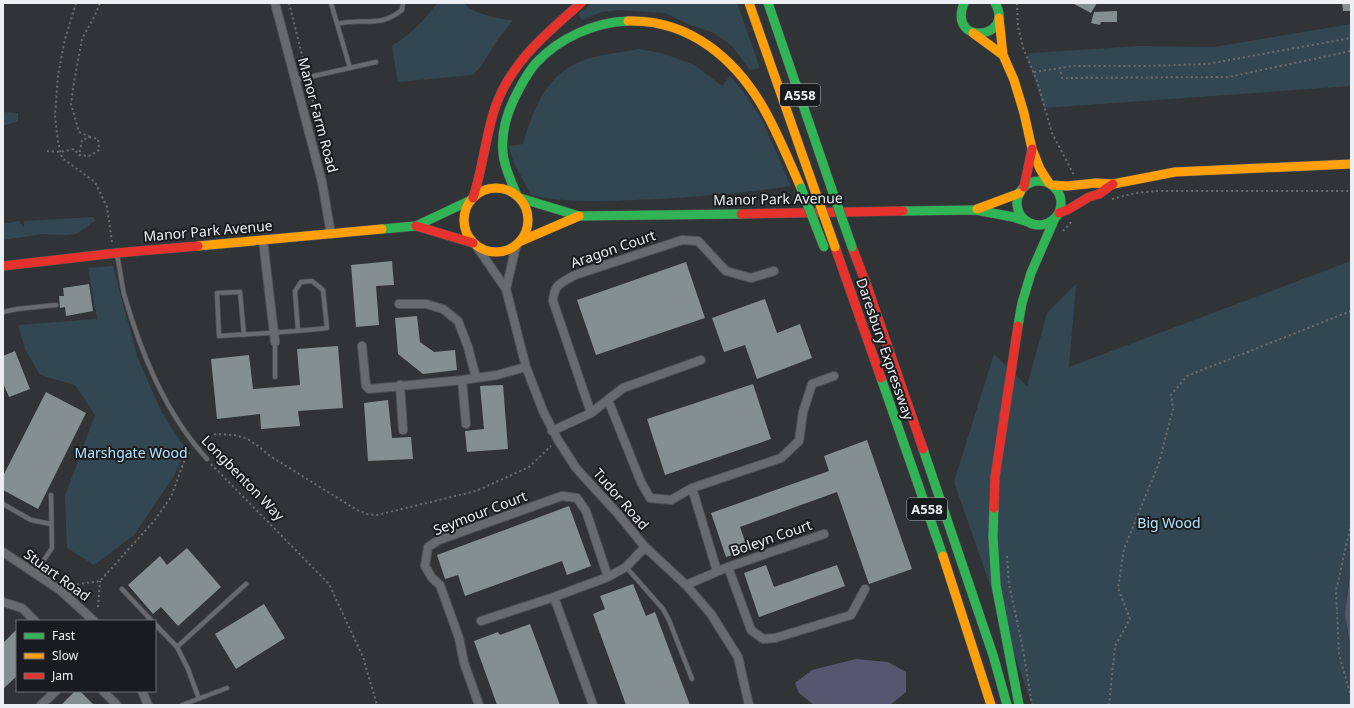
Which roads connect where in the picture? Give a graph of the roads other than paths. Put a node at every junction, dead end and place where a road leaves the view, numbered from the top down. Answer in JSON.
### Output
{"nodes":[{"id":1,"x":275,"y":3,"type":"edge"},
{"id":2,"x":331,"y":3,"type":"edge"},
{"id":3,"x":403,"y":3,"type":"edge"},
{"id":4,"x":581,"y":3,"type":"edge"},
{"id":5,"x":750,"y":3,"type":"edge"},
{"id":6,"x":768,"y":3,"type":"edge"},
{"id":7,"x":964,"y":3,"type":"edge"},
{"id":8,"x":995,"y":3,"type":"edge"},
{"id":9,"x":1002,"y":3,"type":"edge"},
{"id":10,"x":999,"y":15,"type":"junction"},
{"id":11,"x":337,"y":24,"type":"junction"},
{"id":12,"x":973,"y":33,"type":"junction"},
{"id":13,"x":1003,"y":55,"type":"junction"},
{"id":14,"x":376,"y":62,"type":"dead end"},
{"id":15,"x":350,"y":68,"type":"junction"},
{"id":16,"x":295,"y":80,"type":"junction"},
{"id":17,"x":1032,"y":149,"type":"junction"},
{"id":18,"x":1351,"y":164,"type":"edge"},
{"id":19,"x":1051,"y":184,"type":"junction"},
{"id":20,"x":1113,"y":184,"type":"junction"},
{"id":21,"x":1022,"y":190,"type":"junction"},
{"id":22,"x":518,"y":197,"type":"junction"},
{"id":23,"x":472,"y":199,"type":"junction"},
{"id":24,"x":976,"y":210,"type":"junction"},
{"id":25,"x":1057,"y":215,"type":"junction"},
{"id":26,"x":579,"y":216,"type":"junction"},
{"id":27,"x":1028,"y":222,"type":"junction"},
{"id":28,"x":416,"y":226,"type":"junction"},
{"id":29,"x":331,"y":234,"type":"junction"},
{"id":30,"x":263,"y":240,"type":"junction"},
{"id":31,"x":518,"y":244,"type":"junction"},
{"id":32,"x":475,"y":245,"type":"junction"},
{"id":33,"x":115,"y":253,"type":"junction"},
{"id":34,"x":3,"y":266,"type":"edge"},
{"id":35,"x":774,"y":271,"type":"dead end"},
{"id":36,"x":506,"y":289,"type":"junction"},
{"id":37,"x":399,"y":304,"type":"dead end"},
{"id":38,"x":56,"y":305,"type":"dead end"},
{"id":39,"x":3,"y":312,"type":"edge"},
{"id":40,"x":858,"y":315,"type":"junction"},
{"id":41,"x":298,"y":331,"type":"junction"},
{"id":42,"x":244,"y":335,"type":"junction"},
{"id":43,"x":275,"y":338,"type":"junction"},
{"id":44,"x":362,"y":346,"type":"dead end"},
{"id":45,"x":701,"y":360,"type":"dead end"},
{"id":46,"x":526,"y":367,"type":"junction"},
{"id":47,"x":834,"y":376,"type":"dead end"},
{"id":48,"x":275,"y":377,"type":"dead end"},
{"id":49,"x":476,"y":378,"type":"junction"},
{"id":50,"x":462,"y":380,"type":"junction"},
{"id":51,"x":400,"y":385,"type":"junction"},
{"id":52,"x":608,"y":400,"type":"junction"},
{"id":53,"x":591,"y":413,"type":"junction"},
{"id":54,"x":466,"y":424,"type":"dead end"},
{"id":55,"x":403,"y":430,"type":"dead end"},
{"id":56,"x":552,"y":431,"type":"junction"},
{"id":57,"x":207,"y":459,"type":"road end"},
{"id":58,"x":692,"y":488,"type":"junction"},
{"id":59,"x":51,"y":494,"type":"dead end"},
{"id":60,"x":3,"y":504,"type":"edge"},
{"id":61,"x":52,"y":524,"type":"junction"},
{"id":62,"x":824,"y":534,"type":"dead end"},
{"id":63,"x":645,"y":547,"type":"junction"},
{"id":64,"x":3,"y":552,"type":"edge"},
{"id":65,"x":626,"y":567,"type":"junction"},
{"id":66,"x":728,"y":567,"type":"junction"},
{"id":67,"x":718,"y":571,"type":"junction"},
{"id":68,"x":35,"y":573,"type":"junction"},
{"id":69,"x":608,"y":577,"type":"junction"},
{"id":70,"x":246,"y":584,"type":"dead end"},
{"id":71,"x":686,"y":585,"type":"junction"},
{"id":72,"x":122,"y":589,"type":"dead end"},
{"id":73,"x":865,"y":589,"type":"dead end"},
{"id":74,"x":554,"y":597,"type":"junction"},
{"id":75,"x":3,"y":602,"type":"edge"},
{"id":76,"x":34,"y":620,"type":"edge"},
{"id":77,"x":93,"y":620,"type":"edge"},
{"id":78,"x":151,"y":620,"type":"edge"},
{"id":79,"x":482,"y":621,"type":"dead end"},
{"id":80,"x":156,"y":625,"type":"edge"},
{"id":81,"x":177,"y":647,"type":"junction"},
{"id":82,"x":692,"y":679,"type":"dead end"},
{"id":83,"x":227,"y":688,"type":"dead end"},
{"id":84,"x":55,"y":692,"type":"edge"},
{"id":85,"x":104,"y":692,"type":"edge"},
{"id":86,"x":142,"y":692,"type":"edge"},
{"id":87,"x":199,"y":699,"type":"junction"},
{"id":88,"x":41,"y":705,"type":"edge"},
{"id":89,"x":117,"y":705,"type":"edge"},
{"id":90,"x":148,"y":705,"type":"edge"},
{"id":91,"x":182,"y":705,"type":"edge"},
{"id":92,"x":479,"y":705,"type":"edge"},
{"id":93,"x":593,"y":705,"type":"edge"},
{"id":94,"x":749,"y":705,"type":"edge"},
{"id":95,"x":991,"y":705,"type":"edge"},
{"id":96,"x":1007,"y":705,"type":"edge"},
{"id":97,"x":1019,"y":705,"type":"edge"}],
"edges":[{"from":1,"to":16,"type":"street","name":"Manor Farm Road"},
{"from":2,"to":11,"type":"lane"},
{"from":3,"to":11,"type":"lane"},
{"from":4,"to":23,"type":"main road"},
{"from":5,"to":40,"type":"main road","name":"Daresbury Expressway","number":"A558","bridge":true},
{"from":6,"to":96,"type":"main road","name":"Daresbury Expressway","number":"A558","bridge":true},
{"from":7,"to":12,"type":"main road"},
{"from":8,"to":10,"type":"main road"},
{"from":9,"to":10,"type":"main road"},
{"from":10,"to":12,"type":"main road"},
{"from":10,"to":13,"type":"main road"},
{"from":11,"to":15,"type":"lane"},
{"from":12,"to":13,"type":"main road"},
{"from":13,"to":17,"type":"main road"},
{"from":14,"to":15,"type":"lane"},
{"from":15,"to":16,"type":"lane"},
{"from":16,"to":29,"type":"street","name":"Manor Farm Road"},
{"from":17,"to":19,"type":"main road"},
{"from":17,"to":21,"type":"main road"},
{"from":18,"to":20,"type":"main road"},
{"from":19,"to":20,"type":"main road"},
{"from":19,"to":21,"type":"main road"},
{"from":19,"to":25,"type":"main road"},
{"from":20,"to":25,"type":"main road"},
{"from":21,"to":24,"type":"main road","name":"Manor Park Avenue"},
{"from":21,"to":27,"type":"main road"},
{"from":22,"to":23,"type":"main road"},
{"from":22,"to":26,"type":"main road","name":"Manor Park Avenue"},
{"from":22,"to":31,"type":"main road"},
{"from":22,"to":40,"type":"main road","bridge":true},
{"from":23,"to":28,"type":"main road","name":"Manor Park Avenue"},
{"from":23,"to":32,"type":"main road"},
{"from":24,"to":26,"type":"main road","name":"Manor Park Avenue"},
{"from":24,"to":27,"type":"main road","name":"Manor Park Avenue"},
{"from":25,"to":27,"type":"main road"},
{"from":25,"to":97,"type":"main road"},
{"from":26,"to":31,"type":"main road","name":"Manor Park Avenue"},
{"from":28,"to":29,"type":"main road","name":"Manor Park Avenue"},
{"from":28,"to":32,"type":"main road","name":"Manor Park Avenue"},
{"from":29,"to":30,"type":"main road","name":"Manor Park Avenue"},
{"from":30,"to":33,"type":"main road","name":"Manor Park Avenue"},
{"from":30,"to":43,"type":"street"},
{"from":31,"to":32,"type":"main road"},
{"from":31,"to":36,"type":"street","name":"Tudor Road"},
{"from":32,"to":36,"type":"street","name":"Tudor Road"},
{"from":33,"to":34,"type":"main road","name":"Manor Park Avenue"},
{"from":33,"to":57,"type":"lane","name":"Longbenton Way"},
{"from":35,"to":53,"type":"street","name":"Aragon Court"},
{"from":36,"to":46,"type":"street","name":"Tudor Road"},
{"from":37,"to":49,"type":"street"},
{"from":38,"to":39,"type":"lane"},
{"from":40,"to":95,"type":"main road","name":"Daresbury Expressway","number":"A558"},
{"from":41,"to":41,"type":"lane"},
{"from":41,"to":43,"type":"lane"},
{"from":42,"to":42,"type":"lane"},
{"from":42,"to":43,"type":"lane"},
{"from":43,"to":48,"type":"lane"},
{"from":44,"to":51,"type":"street"},
{"from":45,"to":52,"type":"street"},
{"from":46,"to":49,"type":"street"},
{"from":46,"to":56,"type":"street","name":"Tudor Road"},
{"from":47,"to":58,"type":"street"},
{"from":49,"to":50,"type":"street"},
{"from":50,"to":51,"type":"street"},
{"from":50,"to":54,"type":"street"},
{"from":51,"to":55,"type":"street"},
{"from":52,"to":53,"type":"street"},
{"from":52,"to":58,"type":"street"},
{"from":53,"to":56,"type":"street"},
{"from":56,"to":63,"type":"street","name":"Tudor Road"},
{"from":58,"to":67,"type":"street","name":"Boleyn Court"},
{"from":59,"to":61,"type":"lane"},
{"from":60,"to":61,"type":"lane"},
{"from":61,"to":68,"type":"lane"},
{"from":62,"to":66,"type":"street","name":"Boleyn Court"},
{"from":63,"to":65,"type":"street"},
{"from":63,"to":71,"type":"street","name":"Tudor Road"},
{"from":64,"to":68,"type":"street","name":"Stuart Road"},
{"from":65,"to":69,"type":"street"},
{"from":65,"to":82,"type":"lane"},
{"from":66,"to":67,"type":"street","name":"Boleyn Court"},
{"from":66,"to":73,"type":"street","name":"Boleyn Court"},
{"from":67,"to":71,"type":"street","name":"Boleyn Court"},
{"from":68,"to":77,"type":"street","name":"Stuart Road"},
{"from":69,"to":74,"type":"street"},
{"from":69,"to":92,"type":"street","name":"Seymour Court"},
{"from":70,"to":81,"type":"lane"},
{"from":71,"to":94,"type":"street","name":"Tudor Road"},
{"from":72,"to":78,"type":"lane"},
{"from":74,"to":79,"type":"street"},
{"from":74,"to":93,"type":"street"},
{"from":75,"to":76,"type":"street"},
{"from":80,"to":81,"type":"lane"},
{"from":81,"to":87,"type":"lane"},
{"from":83,"to":87,"type":"lane"},
{"from":84,"to":88,"type":"street"},
{"from":85,"to":89,"type":"street"},
{"from":86,"to":90,"type":"street"},
{"from":87,"to":91,"type":"lane"}]}
